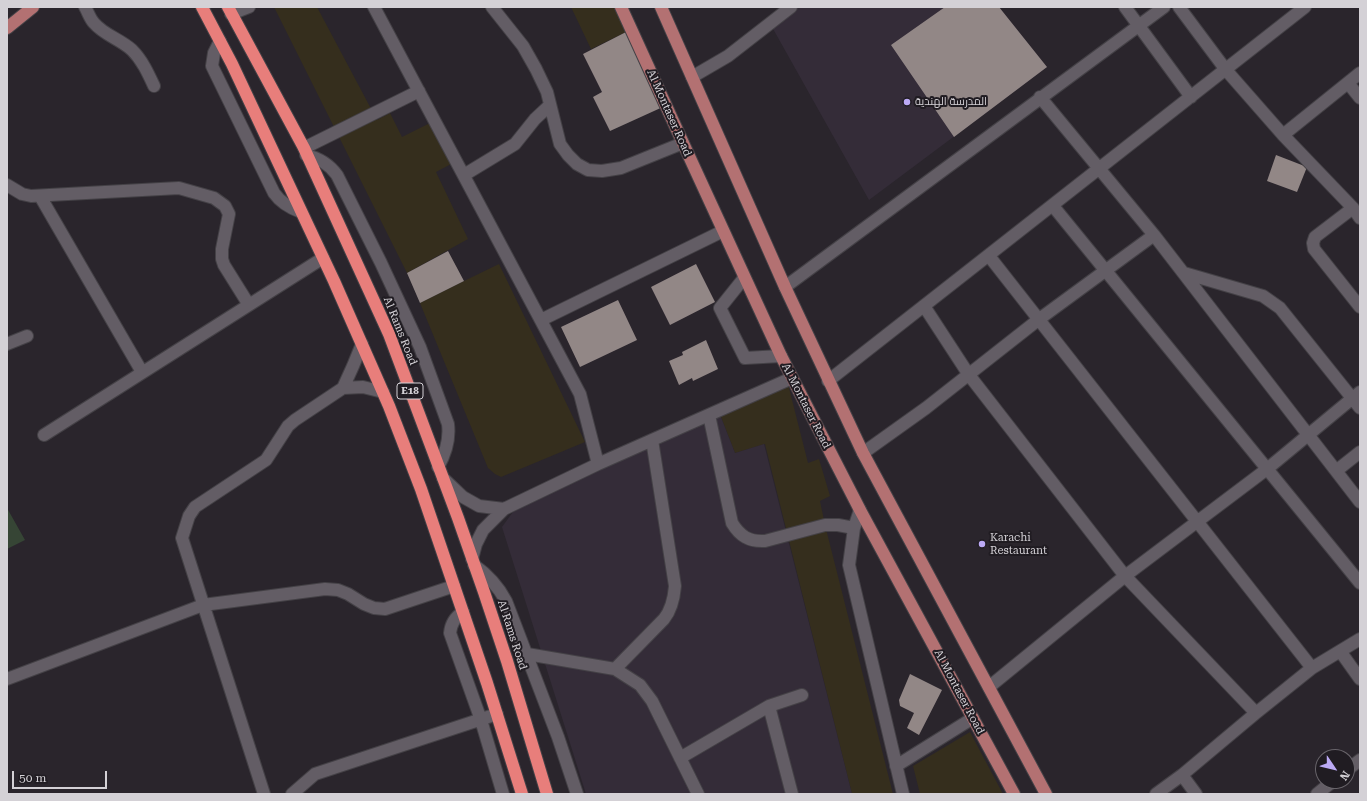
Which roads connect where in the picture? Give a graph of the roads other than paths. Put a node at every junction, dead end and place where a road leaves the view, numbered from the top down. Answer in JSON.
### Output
{"nodes":[{"id":1,"x":33,"y":7,"type":"edge"},
{"id":2,"x":85,"y":7,"type":"edge"},
{"id":3,"x":202,"y":7,"type":"edge"},
{"id":4,"x":249,"y":7,"type":"edge"},
{"id":5,"x":374,"y":7,"type":"edge"},
{"id":6,"x":492,"y":7,"type":"edge"},
{"id":7,"x":622,"y":7,"type":"edge"},
{"id":8,"x":661,"y":7,"type":"edge"},
{"id":9,"x":791,"y":7,"type":"edge"},
{"id":10,"x":1125,"y":7,"type":"edge"},
{"id":11,"x":1164,"y":7,"type":"edge"},
{"id":12,"x":1179,"y":7,"type":"edge"},
{"id":13,"x":1306,"y":7,"type":"edge"},
{"id":14,"x":229,"y":11,"type":"edge"},
{"id":15,"x":1139,"y":25,"type":"junction"},
{"id":16,"x":7,"y":28,"type":"edge"},
{"id":17,"x":220,"y":41,"type":"junction"},
{"id":18,"x":1226,"y":70,"type":"junction"},
{"id":19,"x":1360,"y":73,"type":"edge"},
{"id":20,"x":692,"y":76,"type":"junction"},
{"id":21,"x":1348,"y":83,"type":"junction"},
{"id":22,"x":154,"y":86,"type":"dead end"},
{"id":23,"x":420,"y":91,"type":"junction"},
{"id":24,"x":1040,"y":97,"type":"junction"},
{"id":25,"x":1191,"y":97,"type":"junction"},
{"id":26,"x":1360,"y":98,"type":"edge"},
{"id":27,"x":550,"y":105,"type":"junction"},
{"id":28,"x":1283,"y":135,"type":"junction"},
{"id":29,"x":683,"y":144,"type":"junction"},
{"id":30,"x":305,"y":152,"type":"junction"},
{"id":31,"x":1099,"y":169,"type":"junction"},
{"id":32,"x":464,"y":175,"type":"junction"},
{"id":33,"x":7,"y":185,"type":"edge"},
{"id":34,"x":40,"y":196,"type":"junction"},
{"id":35,"x":1054,"y":206,"type":"junction"},
{"id":36,"x":302,"y":212,"type":"junction"},
{"id":37,"x":1357,"y":213,"type":"edge"},
{"id":38,"x":723,"y":231,"type":"junction"},
{"id":39,"x":1154,"y":235,"type":"junction"},
{"id":40,"x":989,"y":256,"type":"junction"},
{"id":41,"x":323,"y":258,"type":"junction"},
{"id":42,"x":1106,"y":270,"type":"junction"},
{"id":43,"x":1184,"y":273,"type":"junction"},
{"id":44,"x":744,"y":278,"type":"junction"},
{"id":45,"x":785,"y":287,"type":"junction"},
{"id":46,"x":249,"y":305,"type":"junction"},
{"id":47,"x":924,"y":306,"type":"junction"},
{"id":48,"x":1360,"y":307,"type":"edge"},
{"id":49,"x":541,"y":320,"type":"junction"},
{"id":50,"x":1038,"y":320,"type":"junction"},
{"id":51,"x":27,"y":336,"type":"dead end"},
{"id":52,"x":7,"y":344,"type":"edge"},
{"id":53,"x":362,"y":344,"type":"junction"},
{"id":54,"x":781,"y":356,"type":"junction"},
{"id":55,"x":142,"y":372,"type":"junction"},
{"id":56,"x":970,"y":375,"type":"junction"},
{"id":57,"x":792,"y":378,"type":"junction"},
{"id":58,"x":828,"y":381,"type":"junction"},
{"id":59,"x":342,"y":388,"type":"junction"},
{"id":60,"x":382,"y":392,"type":"junction"},
{"id":61,"x":1356,"y":395,"type":"edge"},
{"id":62,"x":1360,"y":408,"type":"edge"},
{"id":63,"x":709,"y":415,"type":"junction"},
{"id":64,"x":44,"y":435,"type":"dead end"},
{"id":65,"x":1308,"y":435,"type":"junction"},
{"id":66,"x":652,"y":440,"type":"junction"},
{"id":67,"x":1360,"y":452,"type":"edge"},
{"id":68,"x":862,"y":453,"type":"junction"},
{"id":69,"x":598,"y":464,"type":"junction"},
{"id":70,"x":438,"y":467,"type":"junction"},
{"id":71,"x":1267,"y":468,"type":"junction"},
{"id":72,"x":1336,"y":471,"type":"junction"},
{"id":73,"x":443,"y":478,"type":"junction"},
{"id":74,"x":1360,"y":502,"type":"edge"},
{"id":75,"x":504,"y":509,"type":"junction"},
{"id":76,"x":860,"y":510,"type":"junction"},
{"id":77,"x":1197,"y":522,"type":"junction"},
{"id":78,"x":854,"y":528,"type":"junction"},
{"id":79,"x":473,"y":562,"type":"junction"},
{"id":80,"x":1125,"y":576,"type":"junction"},
{"id":81,"x":1360,"y":583,"type":"edge"},
{"id":82,"x":454,"y":586,"type":"junction"},
{"id":83,"x":203,"y":605,"type":"junction"},
{"id":84,"x":463,"y":612,"type":"junction"},
{"id":85,"x":1360,"y":639,"type":"edge"},
{"id":86,"x":1340,"y":651,"type":"junction"},
{"id":87,"x":527,"y":654,"type":"junction"},
{"id":88,"x":1312,"y":668,"type":"junction"},
{"id":89,"x":615,"y":669,"type":"junction"},
{"id":90,"x":7,"y":679,"type":"edge"},
{"id":91,"x":1360,"y":679,"type":"edge"},
{"id":92,"x":989,"y":687,"type":"junction"},
{"id":93,"x":802,"y":695,"type":"dead end"},
{"id":94,"x":769,"y":706,"type":"junction"},
{"id":95,"x":1256,"y":713,"type":"junction"},
{"id":96,"x":497,"y":714,"type":"junction"},
{"id":97,"x":973,"y":718,"type":"junction"},
{"id":98,"x":481,"y":720,"type":"junction"},
{"id":99,"x":680,"y":758,"type":"junction"},
{"id":100,"x":896,"y":766,"type":"junction"},
{"id":101,"x":1182,"y":775,"type":"junction"},
{"id":102,"x":264,"y":794,"type":"edge"},
{"id":103,"x":292,"y":794,"type":"edge"},
{"id":104,"x":503,"y":794,"type":"edge"},
{"id":105,"x":522,"y":794,"type":"edge"},
{"id":106,"x":547,"y":794,"type":"edge"},
{"id":107,"x":576,"y":794,"type":"edge"},
{"id":108,"x":698,"y":794,"type":"edge"},
{"id":109,"x":792,"y":794,"type":"edge"},
{"id":110,"x":903,"y":794,"type":"edge"},
{"id":111,"x":1014,"y":794,"type":"edge"},
{"id":112,"x":1046,"y":794,"type":"edge"},
{"id":113,"x":1156,"y":794,"type":"edge"},
{"id":114,"x":1196,"y":794,"type":"edge"}],
"edges":[{"from":1,"to":16,"type":"main road"},
{"from":2,"to":22,"type":"street"},
{"from":3,"to":17,"type":"highway","number":"E18"},
{"from":4,"to":14,"type":"street"},
{"from":5,"to":23,"type":"street"},
{"from":6,"to":27,"type":"street"},
{"from":7,"to":29,"type":"main road","name":"Al Montaser Road"},
{"from":8,"to":20,"type":"main road"},
{"from":9,"to":20,"type":"street"},
{"from":10,"to":15,"type":"street"},
{"from":11,"to":15,"type":"street"},
{"from":12,"to":18,"type":"street"},
{"from":13,"to":18,"type":"street"},
{"from":14,"to":30,"type":"highway","name":"Al Rams Road","number":"E18"},
{"from":15,"to":24,"type":"street"},
{"from":15,"to":25,"type":"street"},
{"from":17,"to":36,"type":"highway","number":"E18"},
{"from":17,"to":36,"type":"street"},
{"from":18,"to":25,"type":"street"},
{"from":18,"to":28,"type":"street"},
{"from":19,"to":21,"type":"street"},
{"from":20,"to":45,"type":"main road"},
{"from":21,"to":26,"type":"street"},
{"from":21,"to":28,"type":"street"},
{"from":23,"to":30,"type":"street"},
{"from":23,"to":32,"type":"street"},
{"from":24,"to":31,"type":"street"},
{"from":24,"to":45,"type":"street"},
{"from":25,"to":31,"type":"street"},
{"from":27,"to":29,"type":"street"},
{"from":27,"to":32,"type":"street"},
{"from":28,"to":37,"type":"street"},
{"from":29,"to":38,"type":"main road","name":"Al Montaser Road"},
{"from":30,"to":70,"type":"highway","name":"Al Rams Road","number":"E18"},
{"from":30,"to":70,"type":"street"},
{"from":31,"to":35,"type":"street"},
{"from":31,"to":39,"type":"street"},
{"from":32,"to":49,"type":"street"},
{"from":33,"to":34,"type":"street"},
{"from":34,"to":46,"type":"street"},
{"from":34,"to":55,"type":"street"},
{"from":35,"to":40,"type":"street"},
{"from":35,"to":42,"type":"street"},
{"from":36,"to":41,"type":"highway","number":"E18"},
{"from":37,"to":48,"type":"street"},
{"from":38,"to":44,"type":"main road","name":"Al Montaser Road"},
{"from":38,"to":49,"type":"street"},
{"from":39,"to":42,"type":"street"},
{"from":39,"to":43,"type":"street"},
{"from":40,"to":47,"type":"street"},
{"from":40,"to":50,"type":"street"},
{"from":41,"to":46,"type":"street"},
{"from":41,"to":53,"type":"highway","number":"E18"},
{"from":42,"to":50,"type":"street"},
{"from":42,"to":71,"type":"street"},
{"from":43,"to":61,"type":"street"},
{"from":43,"to":65,"type":"street"},
{"from":44,"to":54,"type":"main road","name":"Al Montaser Road"},
{"from":44,"to":54,"type":"street"},
{"from":45,"to":58,"type":"main road"},
{"from":46,"to":55,"type":"street"},
{"from":47,"to":56,"type":"street"},
{"from":47,"to":58,"type":"street"},
{"from":49,"to":69,"type":"street"},
{"from":50,"to":56,"type":"street"},
{"from":50,"to":77,"type":"street"},
{"from":51,"to":52,"type":"street"},
{"from":53,"to":59,"type":"street"},
{"from":53,"to":60,"type":"highway","number":"E18"},
{"from":54,"to":57,"type":"main road","name":"Al Montaser Road"},
{"from":55,"to":64,"type":"street"},
{"from":56,"to":68,"type":"street"},
{"from":56,"to":80,"type":"street"},
{"from":57,"to":63,"type":"street"},
{"from":57,"to":76,"type":"main road","name":"Al Montaser Road"},
{"from":58,"to":68,"type":"main road"},
{"from":59,"to":60,"type":"street"},
{"from":59,"to":83,"type":"street"},
{"from":60,"to":82,"type":"highway","number":"E18"},
{"from":61,"to":62,"type":"street"},
{"from":61,"to":65,"type":"street"},
{"from":63,"to":66,"type":"street"},
{"from":63,"to":78,"type":"street"},
{"from":65,"to":71,"type":"street"},
{"from":65,"to":72,"type":"street"},
{"from":66,"to":69,"type":"street"},
{"from":66,"to":89,"type":"street"},
{"from":67,"to":72,"type":"street"},
{"from":68,"to":92,"type":"main road"},
{"from":69,"to":75,"type":"street"},
{"from":70,"to":73,"type":"highway","name":"Al Rams Road","number":"E18"},
{"from":71,"to":77,"type":"street"},
{"from":71,"to":81,"type":"street"},
{"from":72,"to":74,"type":"street"},
{"from":73,"to":75,"type":"street"},
{"from":73,"to":79,"type":"highway","name":"Al Rams Road","number":"E18"},
{"from":75,"to":79,"type":"street"},
{"from":76,"to":78,"type":"street"},
{"from":76,"to":97,"type":"main road","name":"Al Montaser Road"},
{"from":77,"to":80,"type":"street"},
{"from":77,"to":88,"type":"street"},
{"from":78,"to":100,"type":"street"},
{"from":79,"to":87,"type":"street"},
{"from":79,"to":106,"type":"highway","name":"Al Rams Road","number":"E18"},
{"from":80,"to":92,"type":"street"},
{"from":80,"to":95,"type":"street"},
{"from":82,"to":83,"type":"street"},
{"from":82,"to":84,"type":"highway","number":"E18"},
{"from":83,"to":90,"type":"street"},
{"from":83,"to":102,"type":"street"},
{"from":84,"to":96,"type":"highway","number":"E18"},
{"from":84,"to":98,"type":"street"},
{"from":85,"to":86,"type":"street"},
{"from":86,"to":88,"type":"street"},
{"from":86,"to":91,"type":"street"},
{"from":87,"to":89,"type":"street"},
{"from":87,"to":107,"type":"street"},
{"from":88,"to":95,"type":"street"},
{"from":89,"to":99,"type":"street"},
{"from":92,"to":112,"type":"main road"},
{"from":93,"to":94,"type":"street"},
{"from":94,"to":99,"type":"street"},
{"from":94,"to":109,"type":"street"},
{"from":95,"to":101,"type":"street"},
{"from":96,"to":98,"type":"street"},
{"from":96,"to":105,"type":"highway","number":"E18"},
{"from":97,"to":100,"type":"street"},
{"from":97,"to":111,"type":"main road","name":"Al Montaser Road"},
{"from":98,"to":103,"type":"street"},
{"from":98,"to":104,"type":"street"},
{"from":99,"to":108,"type":"street"},
{"from":100,"to":110,"type":"street"},
{"from":101,"to":113,"type":"street"},
{"from":101,"to":114,"type":"street"}]}
